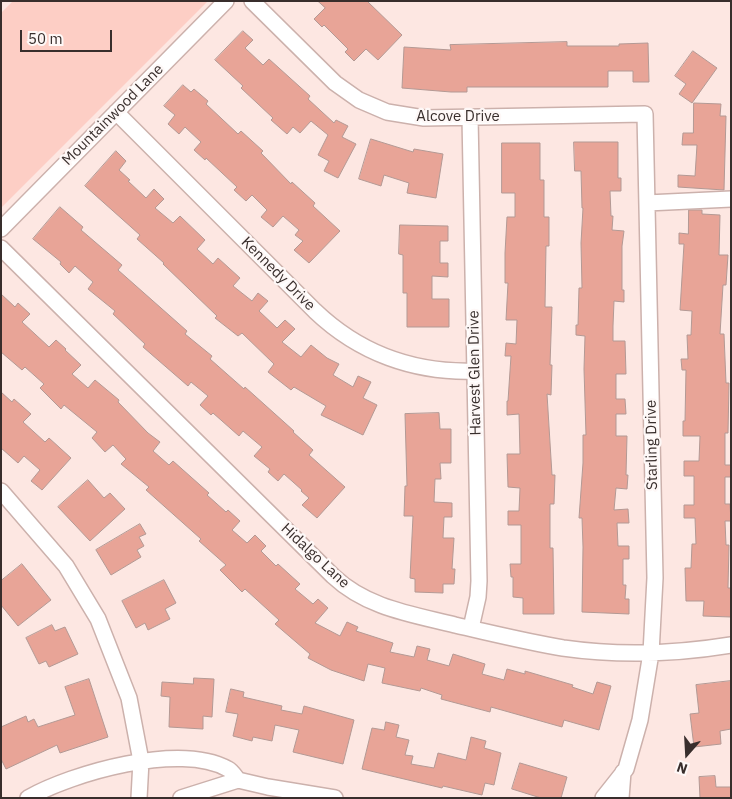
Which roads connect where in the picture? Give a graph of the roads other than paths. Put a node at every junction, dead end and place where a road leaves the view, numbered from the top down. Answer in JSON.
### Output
{"nodes":[{"id":1,"x":226,"y":1,"type":"edge"},
{"id":2,"x":252,"y":1,"type":"edge"},
{"id":3,"x":116,"y":112,"type":"junction"},
{"id":4,"x":645,"y":114,"type":"joint"},
{"id":5,"x":470,"y":117,"type":"junction"},
{"id":6,"x":731,"y":199,"type":"edge"},
{"id":7,"x":647,"y":203,"type":"junction"},
{"id":8,"x":1,"y":229,"type":"edge"},
{"id":9,"x":1,"y":248,"type":"edge"},
{"id":10,"x":475,"y":371,"type":"junction"},
{"id":11,"x":1,"y":491,"type":"edge"},
{"id":12,"x":471,"y":628,"type":"junction"},
{"id":13,"x":731,"y":645,"type":"edge"},
{"id":14,"x":651,"y":653,"type":"junction"},
{"id":15,"x":140,"y":761,"type":"junction"},
{"id":16,"x":623,"y":772,"type":"junction"},
{"id":17,"x":238,"y":780,"type":"junction"},
{"id":18,"x":28,"y":798,"type":"edge"},
{"id":19,"x":140,"y":798,"type":"edge"},
{"id":20,"x":181,"y":798,"type":"edge"},
{"id":21,"x":335,"y":798,"type":"edge"},
{"id":22,"x":603,"y":798,"type":"edge"},
{"id":23,"x":621,"y":798,"type":"edge"}],
"edges":[{"from":1,"to":3,"type":"street","name":"Mountainwood Lane"},
{"from":2,"to":5,"type":"street","name":"Alcove Drive"},
{"from":3,"to":8,"type":"street","name":"Mountainwood Lane"},
{"from":3,"to":10,"type":"street","name":"Kennedy Drive"},
{"from":4,"to":5,"type":"street","name":"Alcove Drive"},
{"from":4,"to":7,"type":"street","name":"Starling Drive"},
{"from":5,"to":10,"type":"street","name":"Harvest Glen Drive"},
{"from":6,"to":7,"type":"street"},
{"from":7,"to":14,"type":"street","name":"Starling Drive"},
{"from":9,"to":12,"type":"street","name":"Hidalgo Lane"},
{"from":10,"to":12,"type":"street","name":"Harvest Glen Drive"},
{"from":11,"to":15,"type":"street"},
{"from":12,"to":14,"type":"street","name":"Hidalgo Lane"},
{"from":13,"to":14,"type":"street","name":"Hidalgo Lane"},
{"from":14,"to":16,"type":"street","name":"Starling Drive"},
{"from":15,"to":17,"type":"street"},
{"from":15,"to":18,"type":"street"},
{"from":15,"to":19,"type":"street"},
{"from":16,"to":22,"type":"street","name":"Starling Drive"},
{"from":16,"to":23,"type":"street","name":"Starling Drive"},
{"from":17,"to":20,"type":"street"},
{"from":17,"to":21,"type":"street"}]}
